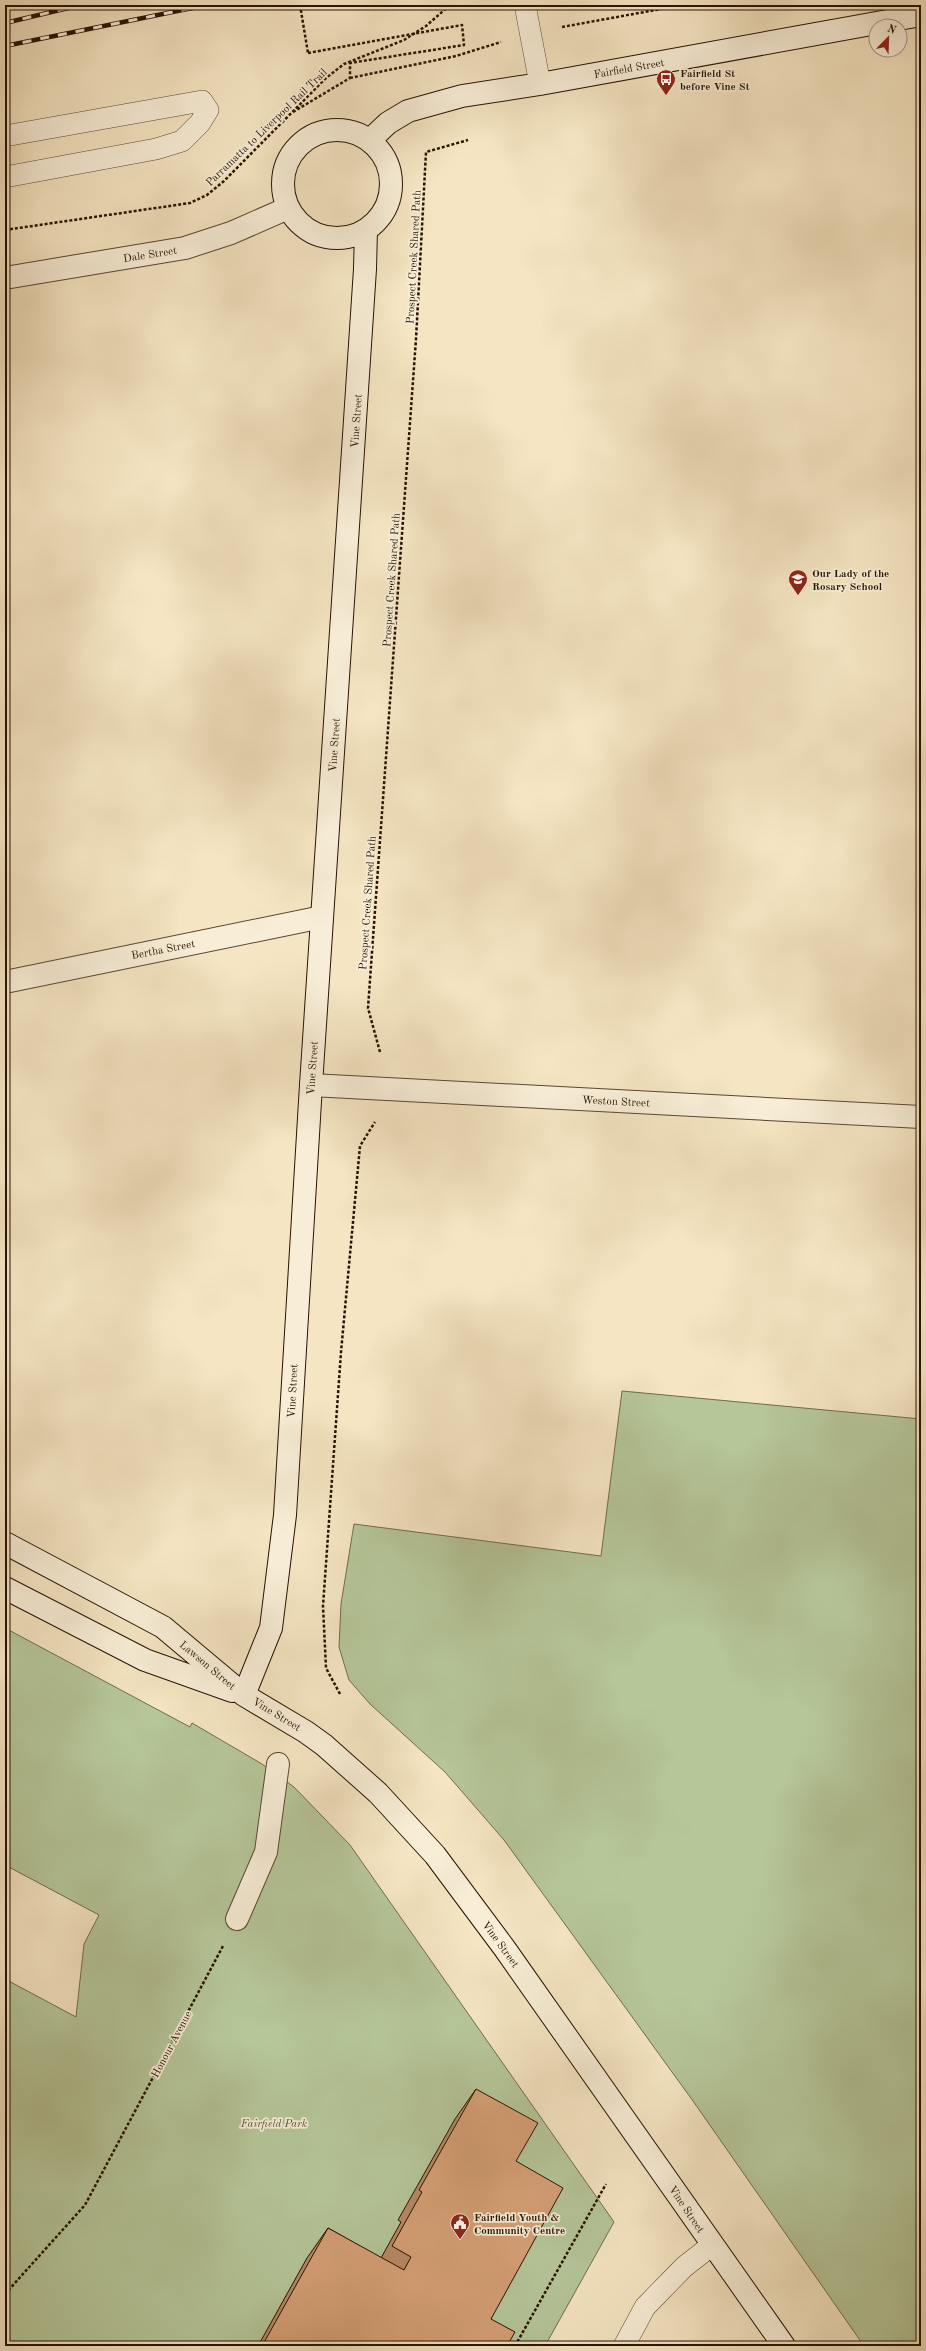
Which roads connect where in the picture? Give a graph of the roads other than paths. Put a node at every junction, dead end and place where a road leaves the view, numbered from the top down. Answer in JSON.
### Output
{"nodes":[{"id":1,"x":525,"y":5,"type":"edge"},
{"id":2,"x":921,"y":15,"type":"edge"},
{"id":3,"x":540,"y":84,"type":"junction"},
{"id":4,"x":5,"y":136,"type":"edge"},
{"id":5,"x":370,"y":140,"type":"junction"},
{"id":6,"x":5,"y":177,"type":"edge"},
{"id":7,"x":288,"y":208,"type":"junction"},
{"id":8,"x":366,"y":230,"type":"junction"},
{"id":9,"x":5,"y":278,"type":"edge"},
{"id":10,"x":322,"y":918,"type":"junction"},
{"id":11,"x":5,"y":982,"type":"edge"},
{"id":12,"x":311,"y":1085,"type":"junction"},
{"id":13,"x":921,"y":1117,"type":"edge"},
{"id":14,"x":5,"y":1543,"type":"edge"},
{"id":15,"x":5,"y":1588,"type":"edge"},
{"id":16,"x":244,"y":1695,"type":"junction"},
{"id":17,"x":278,"y":1764,"type":"dead end"},
{"id":18,"x":237,"y":1919,"type":"road end"},
{"id":19,"x":712,"y":2245,"type":"junction"},
{"id":20,"x":624,"y":2346,"type":"edge"},
{"id":21,"x":784,"y":2346,"type":"edge"}],
"edges":[{"from":1,"to":3,"type":"lane"},
{"from":2,"to":3,"type":"main road","name":"Fairfield Street"},
{"from":3,"to":5,"type":"main road","name":"Fairfield Street"},
{"from":4,"to":6,"type":"lane"},
{"from":5,"to":7,"type":"main road"},
{"from":5,"to":8,"type":"main road"},
{"from":7,"to":8,"type":"main road"},
{"from":7,"to":9,"type":"main road","name":"Dale Street"},
{"from":8,"to":10,"type":"main road","name":"Vine Street"},
{"from":10,"to":11,"type":"main road","name":"Bertha Street"},
{"from":10,"to":12,"type":"main road","name":"Vine Street"},
{"from":12,"to":13,"type":"main road","name":"Weston Street"},
{"from":12,"to":16,"type":"main road","name":"Vine Street"},
{"from":14,"to":16,"type":"main road","name":"Lawson Street"},
{"from":15,"to":16,"type":"main road","name":"Lawson Street"},
{"from":16,"to":19,"type":"main road","name":"Vine Street"},
{"from":17,"to":18,"type":"main road"},
{"from":19,"to":20,"type":"lane"},
{"from":19,"to":21,"type":"main road","name":"Vine Street"}]}
